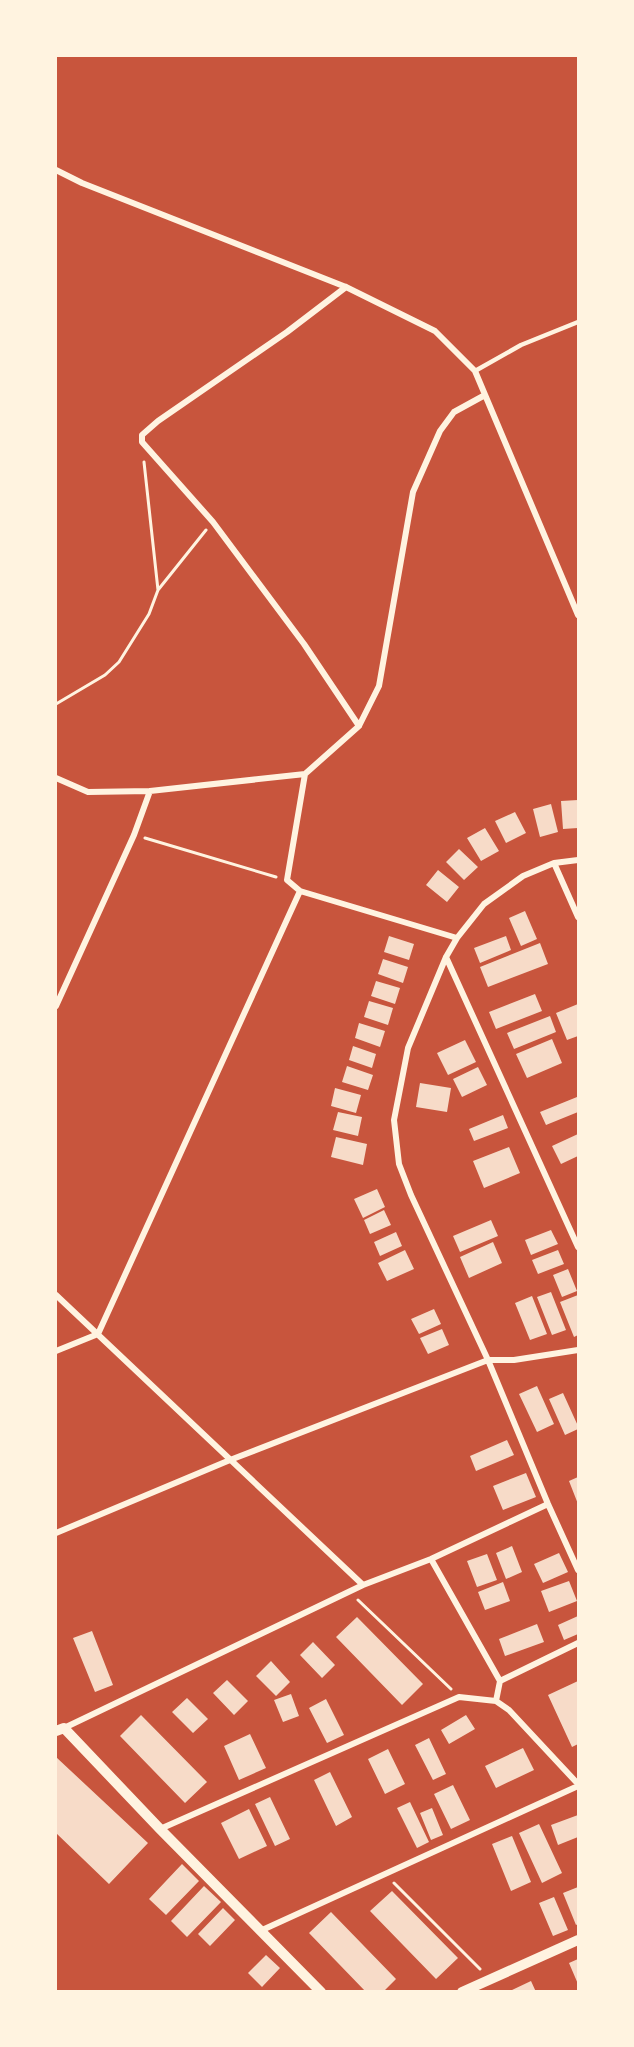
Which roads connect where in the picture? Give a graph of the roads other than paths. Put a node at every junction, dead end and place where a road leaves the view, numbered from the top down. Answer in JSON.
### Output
{"nodes":[{"id":1,"x":56,"y":170,"type":"edge"},
{"id":2,"x":346,"y":287,"type":"junction"},
{"id":3,"x":579,"y":322,"type":"edge"},
{"id":4,"x":475,"y":371,"type":"junction"},
{"id":5,"x":484,"y":394,"type":"junction"},
{"id":6,"x":579,"y":615,"type":"edge"},
{"id":7,"x":359,"y":726,"type":"junction"},
{"id":8,"x":305,"y":774,"type":"junction"},
{"id":9,"x":56,"y":778,"type":"edge"},
{"id":10,"x":150,"y":791,"type":"junction"},
{"id":11,"x":579,"y":860,"type":"edge"},
{"id":12,"x":554,"y":863,"type":"junction"},
{"id":13,"x":300,"y":891,"type":"junction"},
{"id":14,"x":579,"y":917,"type":"edge"},
{"id":15,"x":457,"y":938,"type":"junction"},
{"id":16,"x":446,"y":957,"type":"junction"},
{"id":17,"x":56,"y":1006,"type":"edge"},
{"id":18,"x":579,"y":1247,"type":"edge"},
{"id":19,"x":56,"y":1294,"type":"edge"},
{"id":20,"x":98,"y":1334,"type":"junction"},
{"id":21,"x":579,"y":1350,"type":"edge"},
{"id":22,"x":56,"y":1351,"type":"edge"},
{"id":23,"x":488,"y":1360,"type":"junction"},
{"id":24,"x":230,"y":1460,"type":"junction"},
{"id":25,"x":548,"y":1504,"type":"junction"},
{"id":26,"x":56,"y":1533,"type":"edge"},
{"id":27,"x":431,"y":1559,"type":"junction"},
{"id":28,"x":579,"y":1570,"type":"edge"},
{"id":29,"x":363,"y":1585,"type":"junction"},
{"id":30,"x":579,"y":1643,"type":"edge"},
{"id":31,"x":500,"y":1681,"type":"junction"},
{"id":32,"x":496,"y":1701,"type":"junction"},
{"id":33,"x":60,"y":1729,"type":"edge"},
{"id":34,"x":579,"y":1785,"type":"edge"},
{"id":35,"x":160,"y":1829,"type":"junction"},
{"id":36,"x":260,"y":1930,"type":"junction"},
{"id":37,"x":579,"y":1940,"type":"edge"},
{"id":38,"x":321,"y":1992,"type":"edge"},
{"id":39,"x":462,"y":1992,"type":"edge"}],
"edges":[{"from":1,"to":2,"type":"street"},
{"from":2,"to":4,"type":"street"},
{"from":2,"to":7,"type":"street"},
{"from":3,"to":4,"type":"lane"},
{"from":4,"to":5,"type":"street"},
{"from":5,"to":6,"type":"street"},
{"from":5,"to":7,"type":"street"},
{"from":7,"to":8,"type":"street"},
{"from":8,"to":10,"type":"street"},
{"from":8,"to":13,"type":"street"},
{"from":9,"to":10,"type":"street"},
{"from":10,"to":17,"type":"street"},
{"from":11,"to":12,"type":"street"},
{"from":12,"to":14,"type":"street"},
{"from":12,"to":15,"type":"street"},
{"from":13,"to":15,"type":"street"},
{"from":13,"to":20,"type":"street"},
{"from":15,"to":16,"type":"street"},
{"from":16,"to":18,"type":"street"},
{"from":16,"to":23,"type":"street"},
{"from":19,"to":20,"type":"street"},
{"from":20,"to":22,"type":"street"},
{"from":20,"to":24,"type":"street"},
{"from":21,"to":23,"type":"street"},
{"from":23,"to":24,"type":"street"},
{"from":23,"to":25,"type":"street"},
{"from":24,"to":26,"type":"street"},
{"from":24,"to":29,"type":"street"},
{"from":25,"to":27,"type":"street"},
{"from":25,"to":28,"type":"street"},
{"from":27,"to":29,"type":"street"},
{"from":27,"to":31,"type":"street"},
{"from":29,"to":33,"type":"street"},
{"from":30,"to":31,"type":"street"},
{"from":31,"to":32,"type":"street"},
{"from":32,"to":34,"type":"street"},
{"from":32,"to":35,"type":"street"},
{"from":33,"to":35,"type":"street"},
{"from":34,"to":36,"type":"street"},
{"from":35,"to":36,"type":"street"},
{"from":36,"to":38,"type":"street"},
{"from":37,"to":39,"type":"street"}]}
